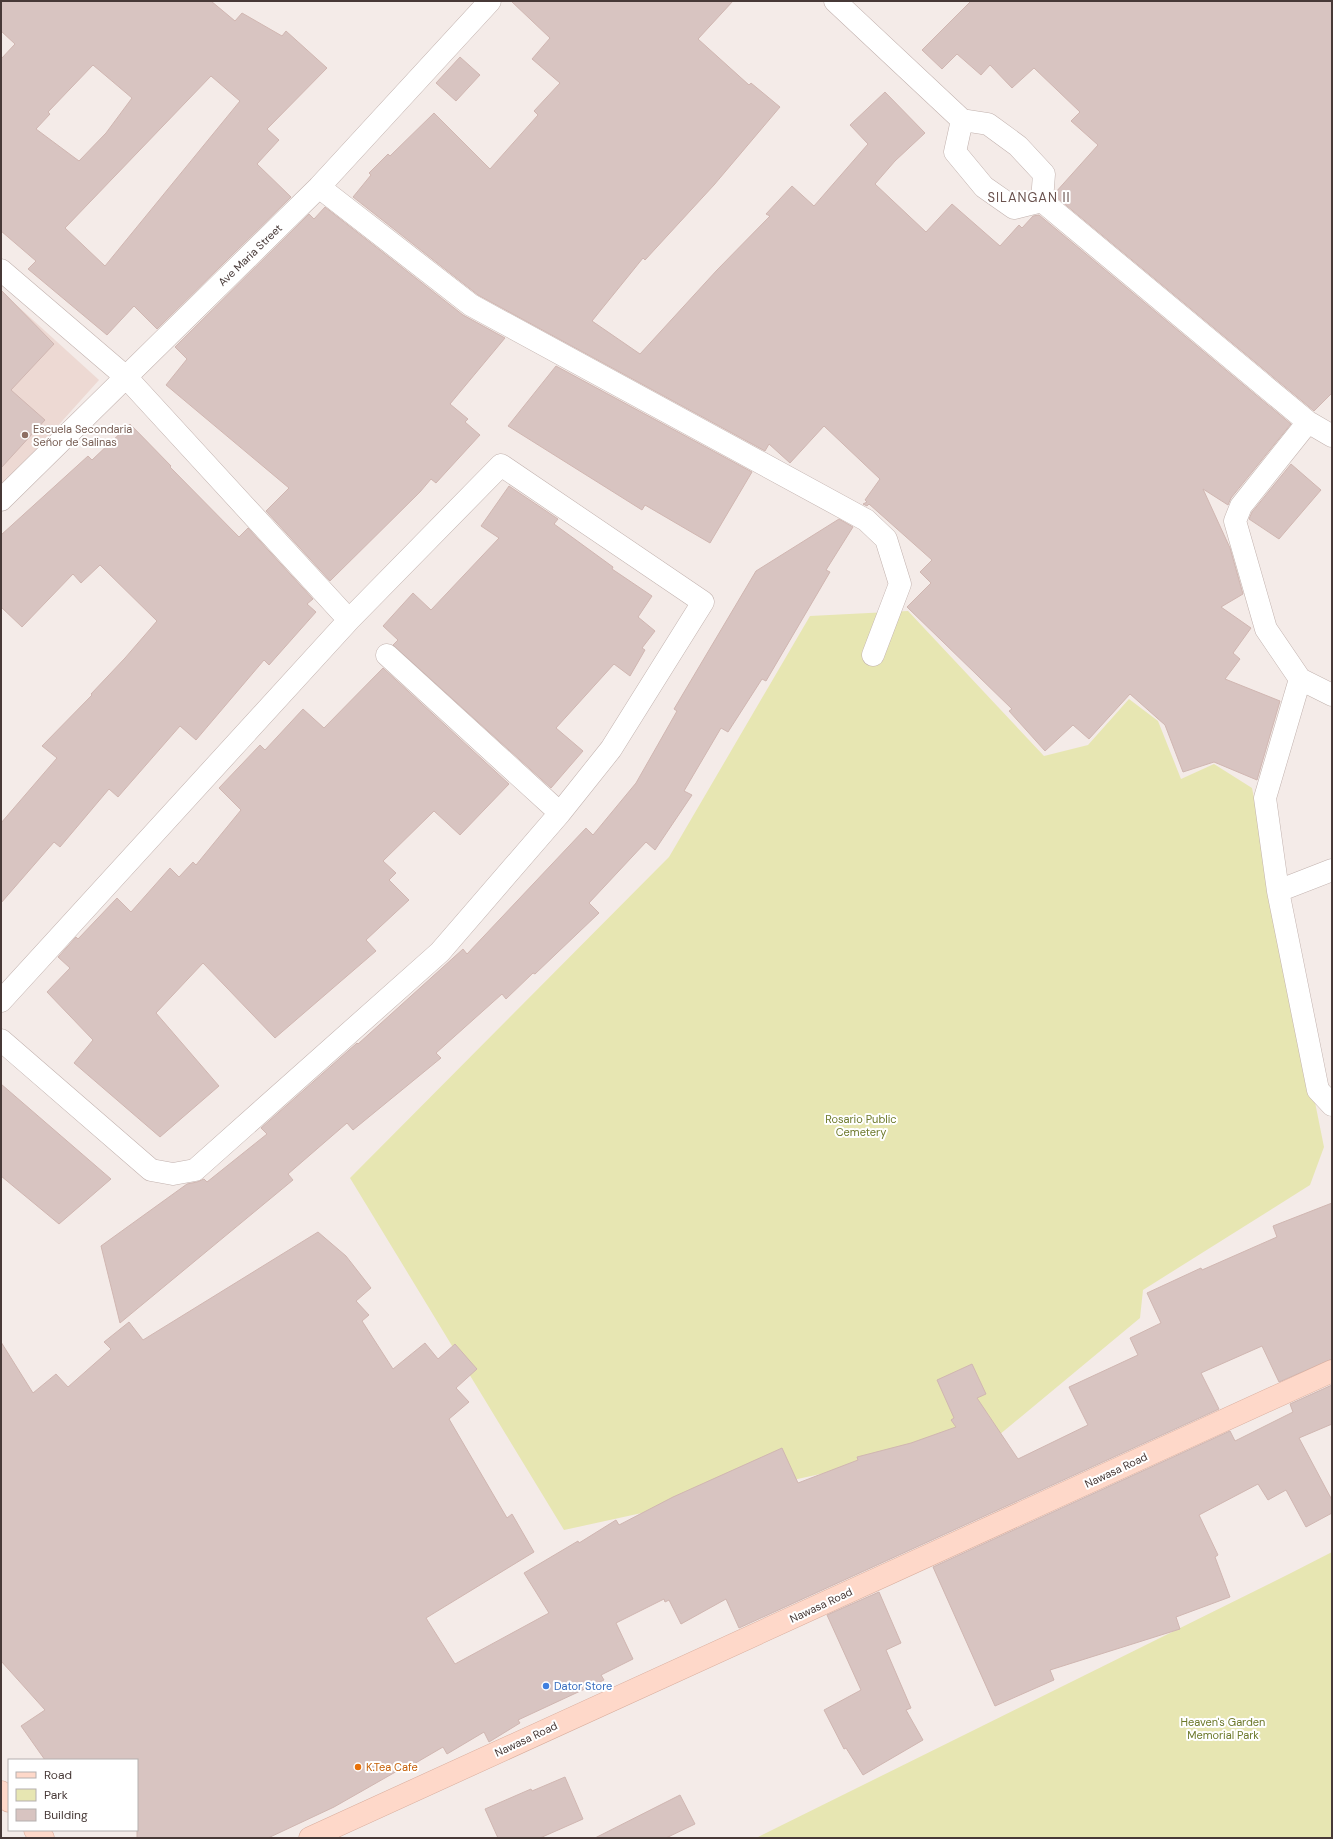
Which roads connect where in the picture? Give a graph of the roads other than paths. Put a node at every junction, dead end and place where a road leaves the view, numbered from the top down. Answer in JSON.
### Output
{"nodes":[{"id":1,"x":490,"y":1,"type":"edge"},
{"id":2,"x":847,"y":5,"type":"edge"},
{"id":3,"x":962,"y":120,"type":"junction"},
{"id":4,"x":319,"y":187,"type":"junction"},
{"id":5,"x":1042,"y":201,"type":"junction"},
{"id":6,"x":1,"y":270,"type":"edge"},
{"id":7,"x":126,"y":377,"type":"junction"},
{"id":8,"x":1308,"y":422,"type":"junction"},
{"id":9,"x":1332,"y":436,"type":"edge"},
{"id":10,"x":1,"y":500,"type":"edge"},
{"id":11,"x":349,"y":620,"type":"junction"},
{"id":12,"x":387,"y":655,"type":"dead end"},
{"id":13,"x":873,"y":655,"type":"dead end"},
{"id":14,"x":1300,"y":679,"type":"junction"},
{"id":15,"x":1332,"y":695,"type":"edge"},
{"id":16,"x":560,"y":813,"type":"junction"},
{"id":17,"x":1332,"y":870,"type":"edge"},
{"id":18,"x":1278,"y":891,"type":"junction"},
{"id":19,"x":1,"y":1001,"type":"edge"},
{"id":20,"x":1,"y":1040,"type":"edge"},
{"id":21,"x":1332,"y":1105,"type":"edge"},
{"id":22,"x":1332,"y":1372,"type":"edge"},
{"id":23,"x":1,"y":1792,"type":"edge"},
{"id":24,"x":8,"y":1800,"type":"edge"},
{"id":25,"x":310,"y":1838,"type":"edge"}],
"edges":[{"from":1,"to":4,"type":"street","name":"Ave Maria Street"},
{"from":2,"to":3,"type":"street"},
{"from":3,"to":5,"type":"street"},
{"from":3,"to":5,"type":"street"},
{"from":4,"to":7,"type":"street","name":"Ave Maria Street"},
{"from":4,"to":13,"type":"street"},
{"from":5,"to":8,"type":"street"},
{"from":6,"to":7,"type":"street"},
{"from":7,"to":10,"type":"street","name":"Ave Maria Street"},
{"from":7,"to":11,"type":"street"},
{"from":8,"to":9,"type":"street"},
{"from":8,"to":14,"type":"street"},
{"from":11,"to":16,"type":"street"},
{"from":11,"to":19,"type":"street"},
{"from":12,"to":16,"type":"street"},
{"from":14,"to":15,"type":"street"},
{"from":14,"to":18,"type":"street"},
{"from":16,"to":20,"type":"street"},
{"from":17,"to":18,"type":"street"},
{"from":18,"to":21,"type":"street"},
{"from":22,"to":25,"type":"street","name":"Nawasa Road"},
{"from":23,"to":24,"type":"street"}]}
